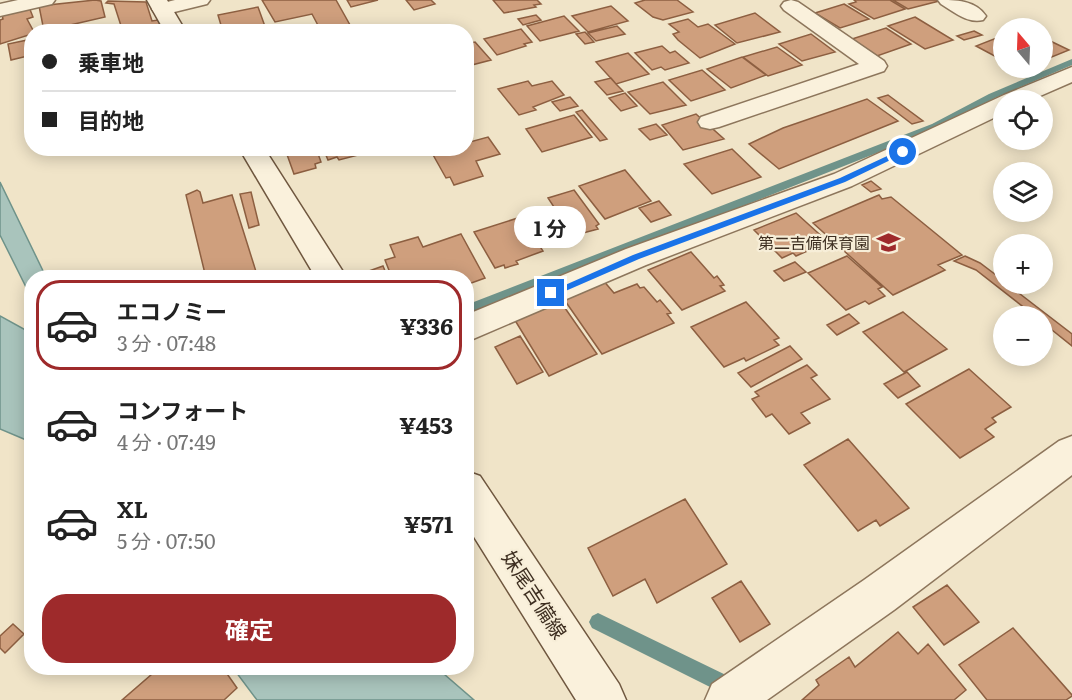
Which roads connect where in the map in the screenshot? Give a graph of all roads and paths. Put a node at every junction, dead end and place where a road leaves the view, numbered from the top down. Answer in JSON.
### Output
{"nodes":[{"id":1,"x":45,"y":0,"type":"edge"},
{"id":2,"x":200,"y":0,"type":"edge"},
{"id":3,"x":813,"y":0,"type":"edge"},
{"id":4,"x":948,"y":0,"type":"edge"},
{"id":5,"x":155,"y":3,"type":"edge"},
{"id":6,"x":0,"y":10,"type":"edge"},
{"id":7,"x":976,"y":16,"type":"dead end"},
{"id":8,"x":170,"y":24,"type":"edge"},
{"id":9,"x":1072,"y":74,"type":"edge"},
{"id":10,"x":1035,"y":90,"type":"edge"},
{"id":11,"x":993,"y":109,"type":"edge"},
{"id":12,"x":710,"y":122,"type":"dead end"},
{"id":13,"x":256,"y":156,"type":"edge"},
{"id":14,"x":328,"y":270,"type":"edge"},
{"id":15,"x":474,"y":326,"type":"edge"},
{"id":16,"x":1072,"y":453,"type":"edge"},
{"id":17,"x":474,"y":501,"type":"edge"},
{"id":18,"x":743,"y":690,"type":"edge"},
{"id":19,"x":603,"y":700,"type":"edge"}],
"edges":[{"from":1,"to":6,"type":"street"},
{"from":2,"to":5,"type":"street"},
{"from":3,"to":12,"type":"street"},
{"from":4,"to":7,"type":"street"},
{"from":5,"to":8,"type":"street"},
{"from":9,"to":10,"type":"street"},
{"from":11,"to":15,"type":"street"},
{"from":13,"to":14,"type":"street"},
{"from":16,"to":18,"type":"street"},
{"from":17,"to":19,"type":"street","name":"妹尾吉備線"}]}
